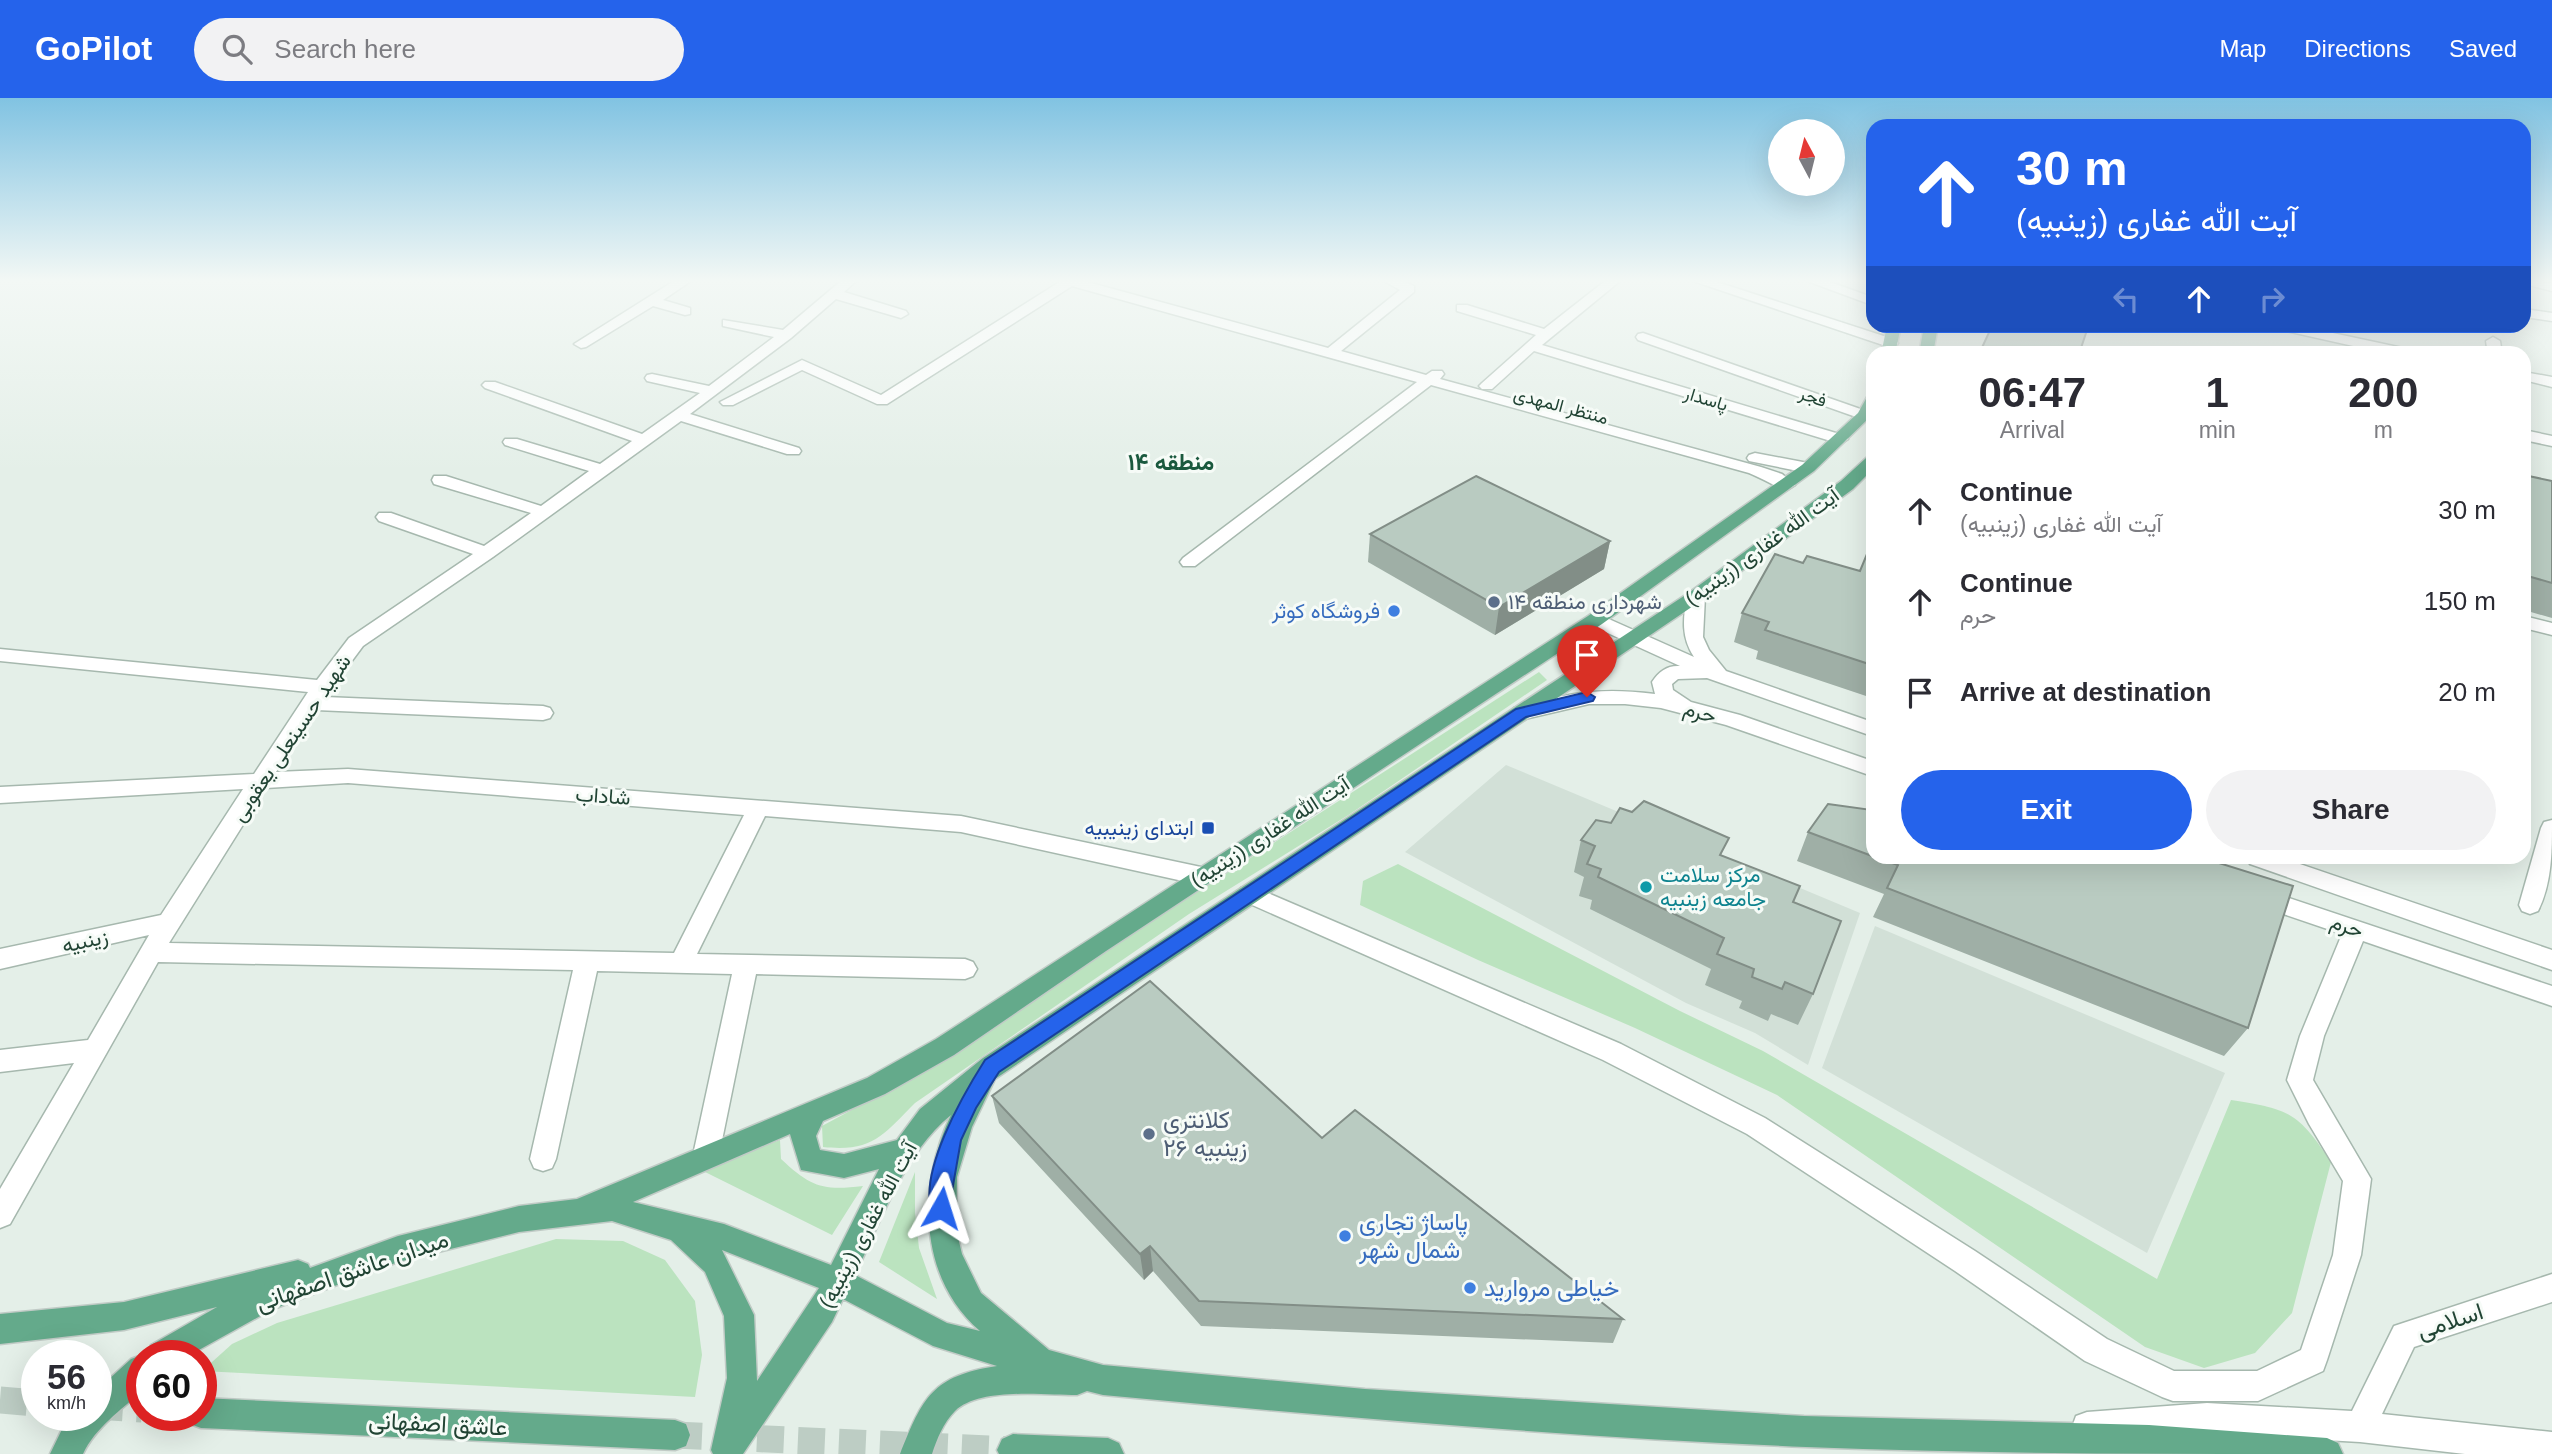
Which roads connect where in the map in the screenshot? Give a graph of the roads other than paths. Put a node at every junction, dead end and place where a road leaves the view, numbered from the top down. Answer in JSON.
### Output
{"nodes":[{"id":1,"x":776,"y":344,"type":"edge"},
{"id":2,"x":970,"y":344,"type":"edge"},
{"id":3,"x":1312,"y":344,"type":"edge"},
{"id":4,"x":1316,"y":344,"type":"edge"},
{"id":5,"x":1341,"y":344,"type":"edge"},
{"id":6,"x":1666,"y":344,"type":"edge"},
{"id":7,"x":1531,"y":346,"type":"joint"},
{"id":8,"x":1334,"y":350,"type":"junction"},
{"id":9,"x":652,"y":377,"type":"dead end"},
{"id":10,"x":1434,"y":377,"type":"junction"},
{"id":11,"x":2531,"y":378,"type":"edge"},
{"id":12,"x":2552,"y":382,"type":"edge"},
{"id":13,"x":490,"y":385,"type":"dead end"},
{"id":14,"x":1487,"y":386,"type":"junction"},
{"id":15,"x":720,"y":396,"type":"junction"},
{"id":16,"x":1866,"y":406,"type":"edge"},
{"id":17,"x":1866,"y":409,"type":"edge"},
{"id":18,"x":678,"y":415,"type":"junction"},
{"id":19,"x":2531,"y":436,"type":"edge"},
{"id":20,"x":1840,"y":439,"type":"junction"},
{"id":21,"x":644,"y":440,"type":"junction"},
{"id":22,"x":2552,"y":441,"type":"edge"},
{"id":23,"x":511,"y":442,"type":"dead end"},
{"id":24,"x":793,"y":451,"type":"dead end"},
{"id":25,"x":1759,"y":465,"type":"junction"},
{"id":26,"x":1866,"y":467,"type":"edge"},
{"id":27,"x":1808,"y":468,"type":"junction"},
{"id":28,"x":602,"y":470,"type":"junction"},
{"id":29,"x":440,"y":480,"type":"dead end"},
{"id":30,"x":1787,"y":485,"type":"junction"},
{"id":31,"x":544,"y":512,"type":"junction"},
{"id":32,"x":385,"y":517,"type":"dead end"},
{"id":33,"x":487,"y":553,"type":"junction"},
{"id":34,"x":1189,"y":562,"type":"dead end"},
{"id":35,"x":1696,"y":596,"type":"junction"},
{"id":36,"x":1595,"y":620,"type":"junction"},
{"id":37,"x":2531,"y":624,"type":"edge"},
{"id":38,"x":2552,"y":629,"type":"edge"},
{"id":39,"x":1633,"y":639,"type":"junction"},
{"id":40,"x":0,"y":655,"type":"edge"},
{"id":41,"x":1724,"y":678,"type":"junction"},
{"id":42,"x":316,"y":695,"type":"junction"},
{"id":43,"x":1686,"y":706,"type":"junction"},
{"id":44,"x":543,"y":713,"type":"dead end"},
{"id":45,"x":1521,"y":713,"type":"junction"},
{"id":46,"x":1866,"y":727,"type":"edge"},
{"id":47,"x":1866,"y":767,"type":"edge"},
{"id":48,"x":261,"y":780,"type":"junction"},
{"id":49,"x":0,"y":794,"type":"edge"},
{"id":50,"x":758,"y":808,"type":"junction"},
{"id":51,"x":2552,"y":828,"type":"edge"},
{"id":52,"x":2275,"y":864,"type":"edge"},
{"id":53,"x":1201,"y":876,"type":"junction"},
{"id":54,"x":2241,"y":891,"type":"edge"},
{"id":55,"x":1249,"y":894,"type":"junction"},
{"id":56,"x":2540,"y":894,"type":"edge"},
{"id":57,"x":169,"y":922,"type":"junction"},
{"id":58,"x":2356,"y":929,"type":"junction"},
{"id":59,"x":152,"y":952,"type":"junction"},
{"id":60,"x":0,"y":959,"type":"edge"},
{"id":61,"x":2552,"y":960,"type":"edge"},
{"id":62,"x":587,"y":961,"type":"junction"},
{"id":63,"x":681,"y":963,"type":"junction"},
{"id":64,"x":746,"y":965,"type":"junction"},
{"id":65,"x":965,"y":970,"type":"dead end"},
{"id":66,"x":2552,"y":996,"type":"edge"},
{"id":67,"x":95,"y":1050,"type":"junction"},
{"id":68,"x":0,"y":1061,"type":"edge"},
{"id":69,"x":992,"y":1066,"type":"junction"},
{"id":70,"x":813,"y":1112,"type":"junction"},
{"id":71,"x":905,"y":1150,"type":"junction"},
{"id":72,"x":706,"y":1155,"type":"junction"},
{"id":73,"x":542,"y":1159,"type":"dead end"},
{"id":74,"x":583,"y":1210,"type":"junction"},
{"id":75,"x":0,"y":1215,"type":"edge"},
{"id":76,"x":658,"y":1221,"type":"junction"},
{"id":77,"x":398,"y":1249,"type":"junction"},
{"id":78,"x":837,"y":1281,"type":"junction"},
{"id":79,"x":2552,"y":1288,"type":"edge"},
{"id":80,"x":0,"y":1329,"type":"edge"},
{"id":81,"x":186,"y":1340,"type":"edge"},
{"id":82,"x":1045,"y":1364,"type":"junction"},
{"id":83,"x":1103,"y":1380,"type":"junction"},
{"id":84,"x":126,"y":1386,"type":"edge"},
{"id":85,"x":112,"y":1399,"type":"edge"},
{"id":86,"x":217,"y":1414,"type":"edge"},
{"id":87,"x":2360,"y":1427,"type":"junction"},
{"id":88,"x":79,"y":1431,"type":"edge"},
{"id":89,"x":675,"y":1435,"type":"tunnel mouth"},
{"id":90,"x":2012,"y":1436,"type":"junction"},
{"id":91,"x":2552,"y":1448,"type":"edge"},
{"id":92,"x":1013,"y":1450,"type":"dead end"},
{"id":93,"x":726,"y":1452,"type":"edge"},
{"id":94,"x":52,"y":1454,"type":"edge"},
{"id":95,"x":916,"y":1454,"type":"edge"},
{"id":96,"x":1108,"y":1454,"type":"edge"},
{"id":97,"x":2327,"y":1454,"type":"edge"}],
"edges":[{"from":1,"to":15,"type":"street","name":"شهید حسینعلی یعقوبی"},
{"from":2,"to":15,"type":"street"},
{"from":3,"to":8,"type":"street"},
{"from":4,"to":8,"type":"street"},
{"from":5,"to":8,"type":"street"},
{"from":6,"to":16,"type":"street","name":"فجر"},
{"from":7,"to":14,"type":"street"},
{"from":7,"to":20,"type":"street","name":"پاسدار"},
{"from":8,"to":10,"type":"street"},
{"from":9,"to":15,"type":"street"},
{"from":10,"to":14,"type":"street","name":"منتظر المهدی"},
{"from":10,"to":25,"type":"street"},
{"from":10,"to":34,"type":"street"},
{"from":11,"to":12,"type":"street"},
{"from":13,"to":21,"type":"street"},
{"from":14,"to":25,"type":"street","name":"منتظر المهدی"},
{"from":15,"to":18,"type":"street","name":"شهید حسینعلی یعقوبی"},
{"from":17,"to":20,"type":"main road","name":"آیت الله غفاری (زینبیه)"},
{"from":18,"to":21,"type":"street","name":"شهید حسینعلی یعقوبی"},
{"from":18,"to":24,"type":"street"},
{"from":19,"to":22,"type":"street"},
{"from":20,"to":27,"type":"main road","name":"آیت الله غفاری (زینبیه)"},
{"from":21,"to":28,"type":"street","name":"شهید حسینعلی یعقوبی"},
{"from":23,"to":28,"type":"street"},
{"from":25,"to":27,"type":"street","name":"منتظر المهدی"},
{"from":25,"to":30,"type":"street"},
{"from":26,"to":35,"type":"main road","name":"آیت الله غفاری (زینبیه)"},
{"from":27,"to":30,"type":"main road","name":"آیت الله غفاری (زینبیه)"},
{"from":28,"to":31,"type":"street","name":"شهید حسینعلی یعقوبی"},
{"from":29,"to":31,"type":"street"},
{"from":30,"to":36,"type":"main road","name":"آیت الله غفاری (زینبیه)"},
{"from":31,"to":33,"type":"street","name":"شهید حسینعلی یعقوبی"},
{"from":32,"to":33,"type":"street"},
{"from":33,"to":42,"type":"street","name":"شهید حسینعلی یعقوبی"},
{"from":35,"to":39,"type":"main road","name":"آیت الله غفاری (زینبیه)"},
{"from":35,"to":41,"type":"street","name":"حرم"},
{"from":36,"to":39,"type":"street"},
{"from":36,"to":53,"type":"main road","name":"آیت الله غفاری (زینبیه)"},
{"from":37,"to":38,"type":"street"},
{"from":39,"to":41,"type":"street"},
{"from":39,"to":45,"type":"main road","name":"آیت الله غفاری (زینبیه)"},
{"from":40,"to":42,"type":"street"},
{"from":41,"to":43,"type":"street"},
{"from":41,"to":46,"type":"street","name":"حرم"},
{"from":42,"to":44,"type":"street"},
{"from":42,"to":48,"type":"street","name":"شهید حسینعلی یعقوبی"},
{"from":43,"to":45,"type":"street","name":"حرم"},
{"from":43,"to":47,"type":"street","name":"حرم"},
{"from":45,"to":55,"type":"main road","name":"آیت الله غفاری (زینبیه)"},
{"from":48,"to":49,"type":"street","name":"شاداب"},
{"from":48,"to":50,"type":"street","name":"شاداب"},
{"from":48,"to":57,"type":"street","name":"شهید حسینعلی یعقوبی"},
{"from":50,"to":53,"type":"street","name":"شاداب"},
{"from":50,"to":63,"type":"street"},
{"from":51,"to":56,"type":"street"},
{"from":52,"to":61,"type":"street","name":"حرم"},
{"from":53,"to":70,"type":"main road","name":"آیت الله غفاری (زینبیه)"},
{"from":54,"to":58,"type":"street","name":"حرم"},
{"from":55,"to":58,"type":"street"},
{"from":55,"to":69,"type":"main road","name":"آیت الله غفاری (زینبیه)"},
{"from":57,"to":59,"type":"street","name":"شهید حسینعلی یعقوبی"},
{"from":57,"to":60,"type":"street","name":"زینبیه"},
{"from":58,"to":66,"type":"street","name":"حرم"},
{"from":59,"to":62,"type":"street"},
{"from":59,"to":67,"type":"street","name":"شهید حسینعلی یعقوبی"},
{"from":62,"to":63,"type":"street"},
{"from":62,"to":73,"type":"street"},
{"from":63,"to":64,"type":"street"},
{"from":64,"to":65,"type":"street"},
{"from":64,"to":72,"type":"street"},
{"from":67,"to":68,"type":"street"},
{"from":67,"to":75,"type":"street","name":"شهید حسینعلی یعقوبی"},
{"from":69,"to":71,"type":"main road","name":"آیت الله غفاری (زینبیه)"},
{"from":69,"to":82,"type":"main road"},
{"from":70,"to":71,"type":"main road"},
{"from":70,"to":72,"type":"main road","name":"آیت الله غفاری (زینبیه)"},
{"from":71,"to":78,"type":"main road","name":"آیت الله غفاری (زینبیه)"},
{"from":72,"to":74,"type":"main road","name":"آیت الله غفاری (زینبیه)"},
{"from":74,"to":76,"type":"main road","name":"میدان عاشق اصفهانی"},
{"from":74,"to":77,"type":"main road","name":"میدان عاشق اصفهانی"},
{"from":76,"to":78,"type":"main road"},
{"from":76,"to":93,"type":"main road","name":"میدان عاشق اصفهانی"},
{"from":77,"to":80,"type":"main road"},
{"from":77,"to":81,"type":"main road","name":"میدان عاشق اصفهانی"},
{"from":78,"to":82,"type":"main road"},
{"from":78,"to":93,"type":"main road","name":"آیت الله غفاری (زینبیه)"},
{"from":79,"to":87,"type":"street","name":"اسلامی"},
{"from":82,"to":83,"type":"main road"},
{"from":83,"to":90,"type":"main road"},
{"from":83,"to":95,"type":"main road"},
{"from":84,"to":85,"type":"main road"},
{"from":86,"to":89,"type":"main road","name":"عاشق اصفهانی"},
{"from":87,"to":90,"type":"street"},
{"from":87,"to":91,"type":"street"},
{"from":88,"to":94,"type":"main road"},
{"from":90,"to":97,"type":"main road"},
{"from":92,"to":96,"type":"main road"}]}
